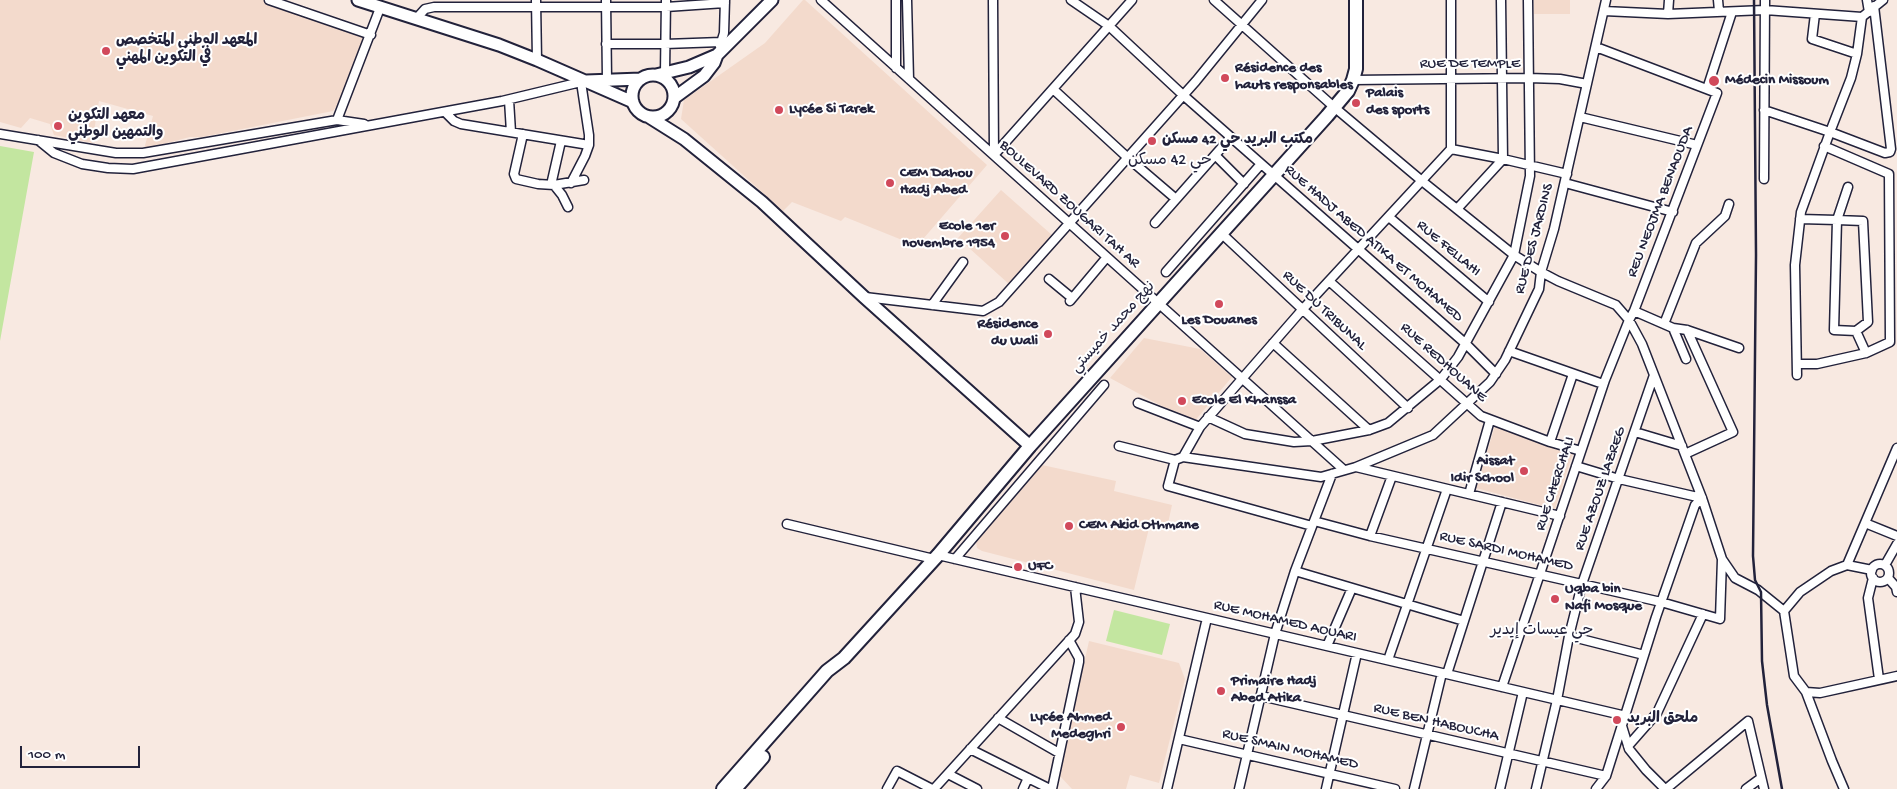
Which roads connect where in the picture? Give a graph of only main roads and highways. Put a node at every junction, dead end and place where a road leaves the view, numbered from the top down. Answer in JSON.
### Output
{"nodes":[{"id":1,"x":1356,"y":0,"type":"edge"},
{"id":2,"x":844,"y":658,"type":"junction"},
{"id":3,"x":723,"y":789,"type":"edge"},
{"id":4,"x":735,"y":789,"type":"edge"}],
"edges":[{"from":1,"to":2,"type":"main road","name":"نهج محمد خميستي"},
{"from":2,"to":3,"type":"main road"},
{"from":2,"to":4,"type":"main road"}]}
